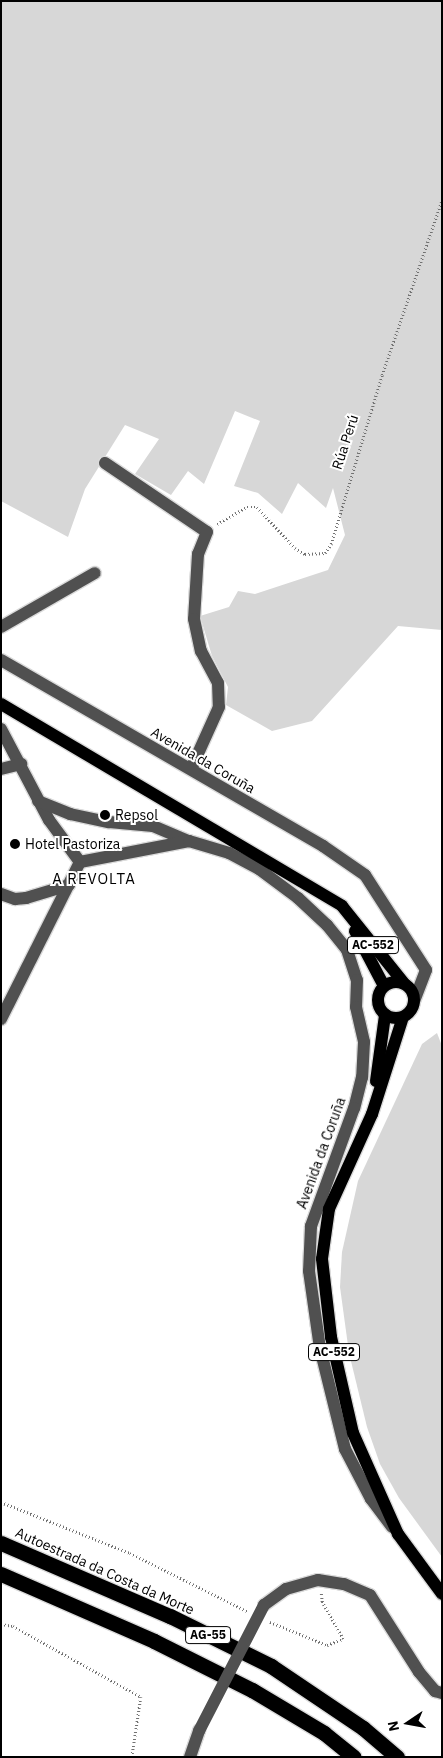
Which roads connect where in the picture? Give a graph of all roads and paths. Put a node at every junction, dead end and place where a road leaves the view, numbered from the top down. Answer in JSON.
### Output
{"nodes":[{"id":1,"x":442,"y":200,"type":"edge"},
{"id":2,"x":105,"y":463,"type":"dead end"},
{"id":3,"x":207,"y":532,"type":"junction"},
{"id":4,"x":94,"y":573,"type":"dead end"},
{"id":5,"x":1,"y":627,"type":"edge"},
{"id":6,"x":1,"y":660,"type":"edge"},
{"id":7,"x":1,"y":704,"type":"edge"},
{"id":8,"x":1,"y":729,"type":"edge"},
{"id":9,"x":21,"y":764,"type":"junction"},
{"id":10,"x":191,"y":769,"type":"junction"},
{"id":11,"x":2,"y":770,"type":"edge"},
{"id":12,"x":38,"y":801,"type":"junction"},
{"id":13,"x":189,"y":841,"type":"junction"},
{"id":14,"x":229,"y":852,"type":"junction"},
{"id":15,"x":80,"y":862,"type":"junction"},
{"id":16,"x":69,"y":885,"type":"junction"},
{"id":17,"x":1,"y":894,"type":"edge"},
{"id":18,"x":325,"y":898,"type":"junction"},
{"id":19,"x":342,"y":906,"type":"junction"},
{"id":20,"x":404,"y":983,"type":"junction"},
{"id":21,"x":384,"y":986,"type":"junction"},
{"id":22,"x":414,"y":1001,"type":"junction"},
{"id":23,"x":385,"y":1015,"type":"junction"},
{"id":24,"x":403,"y":1017,"type":"junction"},
{"id":25,"x":1,"y":1019,"type":"edge"},
{"id":26,"x":372,"y":1114,"type":"junction"},
{"id":27,"x":1,"y":1502,"type":"edge"},
{"id":28,"x":398,"y":1534,"type":"junction"},
{"id":29,"x":1,"y":1543,"type":"edge"},
{"id":30,"x":1,"y":1574,"type":"edge"},
{"id":31,"x":318,"y":1580,"type":"junction"},
{"id":32,"x":437,"y":1582,"type":"edge"},
{"id":33,"x":442,"y":1594,"type":"edge"},
{"id":34,"x":249,"y":1612,"type":"dead end"},
{"id":35,"x":266,"y":1620,"type":"dead end"},
{"id":36,"x":1,"y":1624,"type":"edge"},
{"id":37,"x":442,"y":1693,"type":"edge"},
{"id":38,"x":132,"y":1757,"type":"edge"},
{"id":39,"x":190,"y":1757,"type":"edge"},
{"id":40,"x":354,"y":1757,"type":"edge"},
{"id":41,"x":397,"y":1757,"type":"edge"}],
"edges":[{"from":1,"to":3,"type":"path","name":"Rúa Perú"},
{"from":2,"to":3,"type":"street"},
{"from":3,"to":10,"type":"street"},
{"from":4,"to":5,"type":"street"},
{"from":6,"to":10,"type":"street","name":"Avenida da Coruña"},
{"from":7,"to":18,"type":"main road","name":"Avenida da Coruña","number":"AC-552"},
{"from":8,"to":9,"type":"street"},
{"from":9,"to":11,"type":"street"},
{"from":9,"to":12,"type":"street"},
{"from":10,"to":22,"type":"street","name":"Avenida da Coruña"},
{"from":12,"to":13,"type":"street"},
{"from":12,"to":15,"type":"street"},
{"from":13,"to":14,"type":"street","name":"Avenida da Coruña"},
{"from":13,"to":15,"type":"street","name":"Avenida da Coruña"},
{"from":14,"to":18,"type":"street","name":"Avenida da Coruña"},
{"from":14,"to":28,"type":"street","name":"Avenida da Coruña"},
{"from":15,"to":16,"type":"street"},
{"from":16,"to":17,"type":"street"},
{"from":16,"to":25,"type":"street"},
{"from":18,"to":19,"type":"main road","name":"Avenida da Coruña","number":"AC-552"},
{"from":19,"to":20,"type":"main road","name":"Avenida da Coruña","number":"AC-552"},
{"from":19,"to":21,"type":"main road","number":"AC-552"},
{"from":20,"to":21,"type":"main road"},
{"from":20,"to":22,"type":"main road","number":"AC-552"},
{"from":21,"to":23,"type":"main road","number":"AC-552"},
{"from":22,"to":24,"type":"main road","number":"AC-552"},
{"from":23,"to":24,"type":"main road"},
{"from":23,"to":26,"type":"main road","name":"Avenida da Coruña","number":"AC-552"},
{"from":24,"to":26,"type":"main road","name":"Avenida da Coruña","number":"AC-552"},
{"from":26,"to":28,"type":"main road","name":"Avenida da Coruña","number":"AC-552"},
{"from":27,"to":34,"type":"path"},
{"from":28,"to":32,"type":"main road","name":"Avenida da Coruña","number":"AC-552"},
{"from":29,"to":41,"type":"highway","name":"Autoestrada da Costa da Morte","number":"AG-55"},
{"from":30,"to":40,"type":"highway","number":"AG-55"},
{"from":31,"to":35,"type":"path"},
{"from":31,"to":37,"type":"street"},
{"from":31,"to":39,"type":"street","bridge":true},
{"from":32,"to":33,"type":"main road","name":"Avenida da Coruña","number":"AC-552"},
{"from":36,"to":38,"type":"path"}]}
